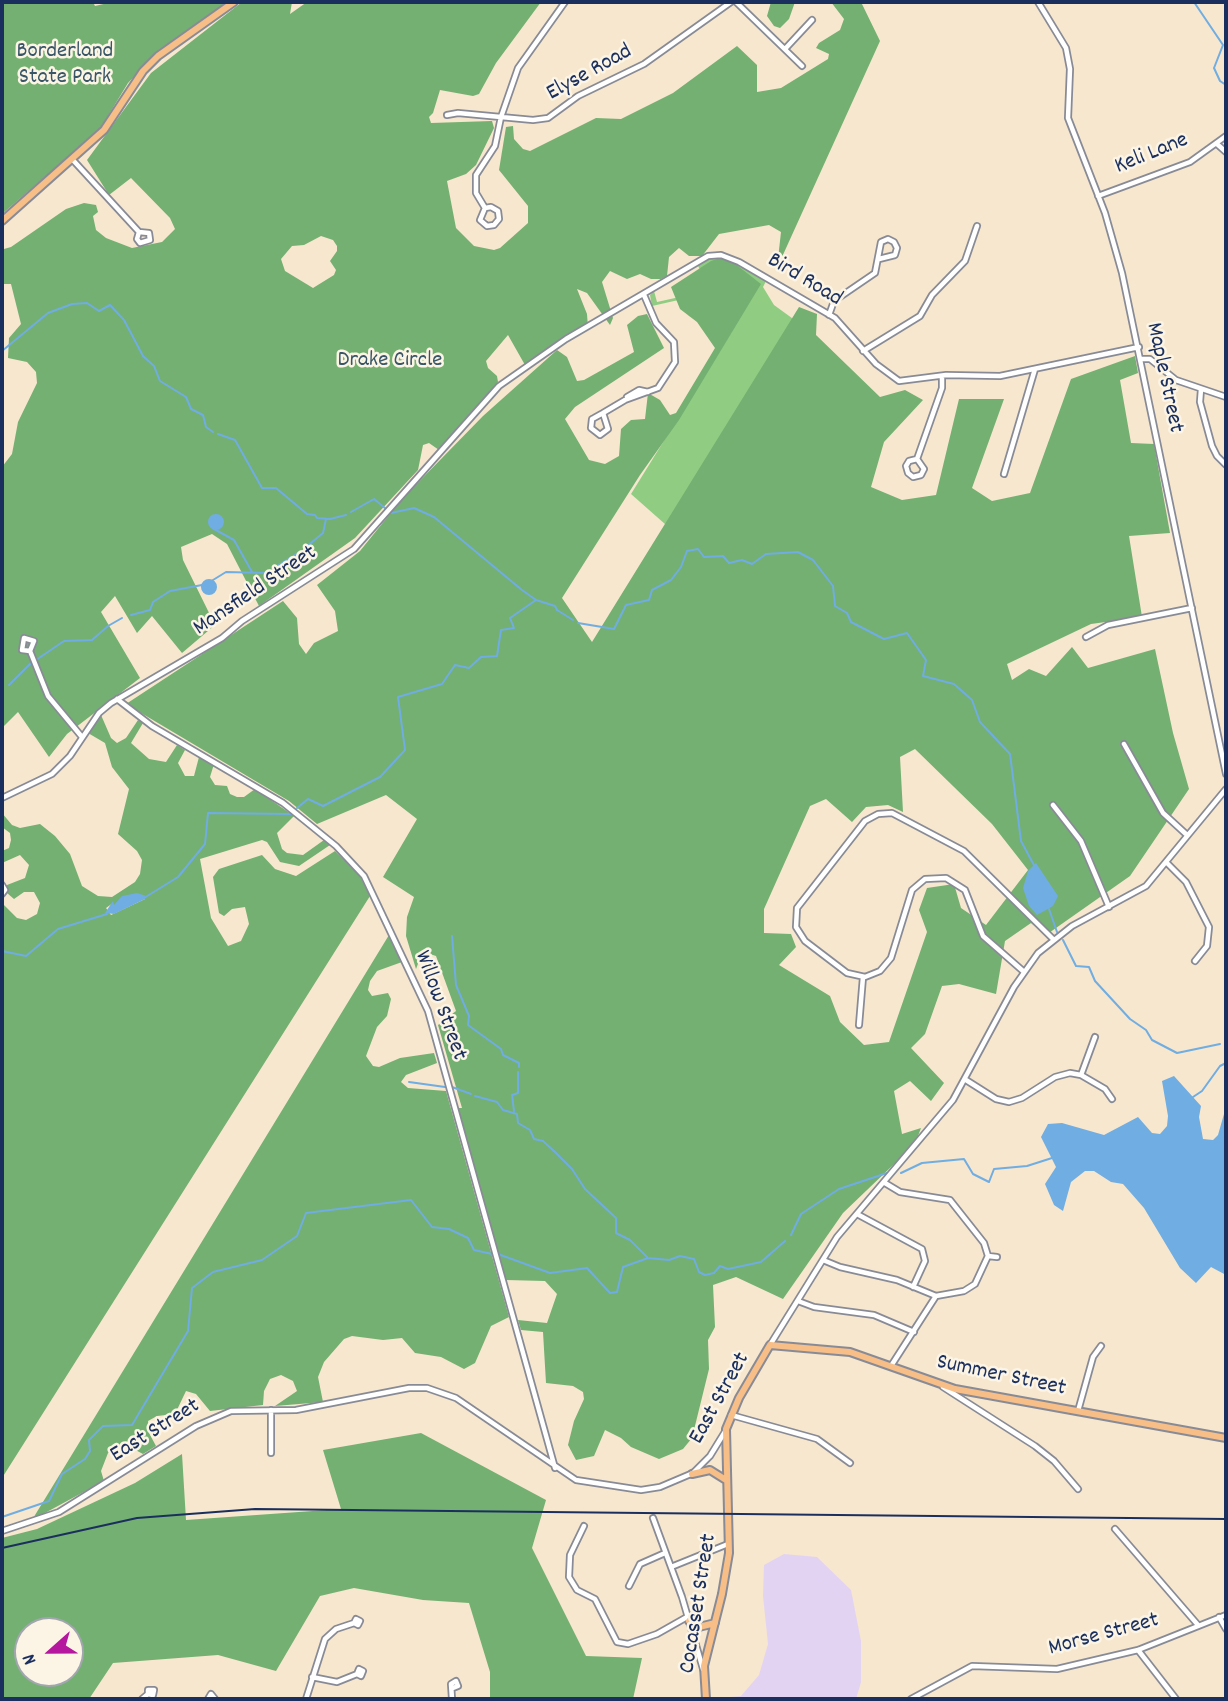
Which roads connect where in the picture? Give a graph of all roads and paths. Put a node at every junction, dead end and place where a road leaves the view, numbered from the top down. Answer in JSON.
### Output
{"nodes":[{"id":1,"x":234,"y":2,"type":"edge"},
{"id":2,"x":565,"y":2,"type":"edge"},
{"id":3,"x":733,"y":2,"type":"edge"},
{"id":4,"x":1038,"y":2,"type":"edge"},
{"id":5,"x":812,"y":20,"type":"dead end"},
{"id":6,"x":785,"y":49,"type":"junction"},
{"id":7,"x":802,"y":65,"type":"dead end"},
{"id":8,"x":447,"y":115,"type":"dead end"},
{"id":9,"x":500,"y":117,"type":"junction"},
{"id":10,"x":1226,"y":136,"type":"edge"},
{"id":11,"x":1217,"y":144,"type":"junction"},
{"id":12,"x":1226,"y":152,"type":"edge"},
{"id":13,"x":72,"y":159,"type":"junction"},
{"id":14,"x":1098,"y":196,"type":"junction"},
{"id":15,"x":485,"y":208,"type":"junction"},
{"id":16,"x":2,"y":220,"type":"edge"},
{"id":17,"x":977,"y":226,"type":"dead end"},
{"id":18,"x":139,"y":232,"type":"dead end"},
{"id":19,"x":879,"y":259,"type":"junction"},
{"id":20,"x":644,"y":295,"type":"junction"},
{"id":21,"x":829,"y":315,"type":"junction"},
{"id":22,"x":1139,"y":347,"type":"junction"},
{"id":23,"x":863,"y":351,"type":"junction"},
{"id":24,"x":1142,"y":359,"type":"junction"},
{"id":25,"x":1035,"y":369,"type":"junction"},
{"id":26,"x":942,"y":376,"type":"junction"},
{"id":27,"x":505,"y":382,"type":"joint"},
{"id":28,"x":1201,"y":389,"type":"junction"},
{"id":29,"x":1226,"y":397,"type":"edge"},
{"id":30,"x":603,"y":413,"type":"junction"},
{"id":31,"x":917,"y":459,"type":"junction"},
{"id":32,"x":1226,"y":465,"type":"edge"},
{"id":33,"x":1004,"y":474,"type":"dead end"},
{"id":34,"x":1192,"y":608,"type":"junction"},
{"id":35,"x":1086,"y":637,"type":"dead end"},
{"id":36,"x":30,"y":652,"type":"dead end"},
{"id":37,"x":117,"y":699,"type":"junction"},
{"id":38,"x":82,"y":737,"type":"junction"},
{"id":39,"x":1124,"y":744,"type":"dead end"},
{"id":40,"x":1226,"y":774,"type":"edge"},
{"id":41,"x":1226,"y":789,"type":"edge"},
{"id":42,"x":2,"y":798,"type":"edge"},
{"id":43,"x":1053,"y":805,"type":"dead end"},
{"id":44,"x":1187,"y":835,"type":"junction"},
{"id":45,"x":1167,"y":863,"type":"junction"},
{"id":46,"x":2,"y":885,"type":"edge"},
{"id":47,"x":2,"y":894,"type":"edge"},
{"id":48,"x":1110,"y":907,"type":"junction"},
{"id":49,"x":1053,"y":939,"type":"junction"},
{"id":50,"x":1195,"y":961,"type":"dead end"},
{"id":51,"x":1023,"y":971,"type":"junction"},
{"id":52,"x":863,"y":977,"type":"junction"},
{"id":53,"x":859,"y":1025,"type":"dead end"},
{"id":54,"x":1095,"y":1037,"type":"dead end"},
{"id":55,"x":1081,"y":1075,"type":"junction"},
{"id":56,"x":966,"y":1080,"type":"junction"},
{"id":57,"x":1112,"y":1098,"type":"dead end"},
{"id":58,"x":885,"y":1183,"type":"junction"},
{"id":59,"x":858,"y":1214,"type":"junction"},
{"id":60,"x":988,"y":1256,"type":"junction"},
{"id":61,"x":997,"y":1257,"type":"dead end"},
{"id":62,"x":823,"y":1260,"type":"junction"},
{"id":63,"x":913,"y":1287,"type":"junction"},
{"id":64,"x":936,"y":1296,"type":"junction"},
{"id":65,"x":798,"y":1301,"type":"junction"},
{"id":66,"x":914,"y":1332,"type":"junction"},
{"id":67,"x":770,"y":1345,"type":"junction"},
{"id":68,"x":1101,"y":1346,"type":"dead end"},
{"id":69,"x":891,"y":1366,"type":"junction"},
{"id":70,"x":939,"y":1384,"type":"junction"},
{"id":71,"x":271,"y":1410,"type":"junction"},
{"id":72,"x":1078,"y":1411,"type":"junction"},
{"id":73,"x":731,"y":1415,"type":"junction"},
{"id":74,"x":726,"y":1429,"type":"junction"},
{"id":75,"x":1226,"y":1438,"type":"edge"},
{"id":76,"x":550,"y":1448,"type":"junction"},
{"id":77,"x":271,"y":1453,"type":"dead end"},
{"id":78,"x":541,"y":1458,"type":"junction"},
{"id":79,"x":850,"y":1463,"type":"dead end"},
{"id":80,"x":555,"y":1468,"type":"junction"},
{"id":81,"x":692,"y":1474,"type":"junction"},
{"id":82,"x":726,"y":1480,"type":"junction"},
{"id":83,"x":1078,"y":1489,"type":"dead end"},
{"id":84,"x":653,"y":1518,"type":"dead end"},
{"id":85,"x":584,"y":1527,"type":"dead end"},
{"id":86,"x":1115,"y":1529,"type":"dead end"},
{"id":87,"x":2,"y":1531,"type":"edge"},
{"id":88,"x":729,"y":1544,"type":"junction"},
{"id":89,"x":665,"y":1553,"type":"junction"},
{"id":90,"x":671,"y":1567,"type":"junction"},
{"id":91,"x":629,"y":1586,"type":"dead end"},
{"id":92,"x":1226,"y":1615,"type":"edge"},
{"id":93,"x":1219,"y":1617,"type":"junction"},
{"id":94,"x":688,"y":1619,"type":"junction"},
{"id":95,"x":354,"y":1623,"type":"dead end"},
{"id":96,"x":715,"y":1623,"type":"junction"},
{"id":97,"x":1198,"y":1625,"type":"junction"},
{"id":98,"x":1226,"y":1629,"type":"edge"},
{"id":99,"x":1138,"y":1650,"type":"junction"},
{"id":100,"x":704,"y":1673,"type":"junction"},
{"id":101,"x":357,"y":1674,"type":"dead end"},
{"id":102,"x":312,"y":1677,"type":"junction"},
{"id":103,"x":453,"y":1688,"type":"dead end"},
{"id":104,"x":148,"y":1694,"type":"dead end"},
{"id":105,"x":142,"y":1699,"type":"edge"},
{"id":106,"x":208,"y":1699,"type":"edge"},
{"id":107,"x":215,"y":1699,"type":"edge"},
{"id":108,"x":306,"y":1699,"type":"edge"},
{"id":109,"x":452,"y":1699,"type":"edge"},
{"id":110,"x":706,"y":1699,"type":"edge"},
{"id":111,"x":911,"y":1699,"type":"edge"},
{"id":112,"x":1176,"y":1699,"type":"edge"}],
"edges":[{"from":1,"to":13,"type":"main road"},
{"from":2,"to":9,"type":"street"},
{"from":3,"to":6,"type":"street"},
{"from":3,"to":9,"type":"street","name":"Elyse Road"},
{"from":4,"to":14,"type":"street","name":"Maple Street"},
{"from":5,"to":6,"type":"street"},
{"from":6,"to":7,"type":"street"},
{"from":8,"to":9,"type":"street","name":"Elyse Road"},
{"from":9,"to":15,"type":"street"},
{"from":10,"to":11,"type":"street","name":"Keli Lane"},
{"from":11,"to":12,"type":"street","name":"Keli Lane"},
{"from":11,"to":14,"type":"street","name":"Keli Lane"},
{"from":13,"to":16,"type":"main road"},
{"from":13,"to":18,"type":"street"},
{"from":14,"to":22,"type":"street","name":"Maple Street"},
{"from":15,"to":15,"type":"street"},
{"from":17,"to":23,"type":"street"},
{"from":19,"to":19,"type":"street"},
{"from":19,"to":21,"type":"street"},
{"from":20,"to":21,"type":"street","name":"Bird Road"},
{"from":20,"to":27,"type":"street","name":"Bird Road"},
{"from":20,"to":30,"type":"street"},
{"from":21,"to":23,"type":"street","name":"Bird Road"},
{"from":22,"to":24,"type":"street","name":"Maple Street"},
{"from":22,"to":25,"type":"street","name":"Bird Road"},
{"from":23,"to":26,"type":"street","name":"Bird Road"},
{"from":24,"to":28,"type":"street"},
{"from":24,"to":34,"type":"street","name":"Maple Street"},
{"from":25,"to":26,"type":"street","name":"Bird Road"},
{"from":25,"to":33,"type":"street"},
{"from":26,"to":31,"type":"street"},
{"from":27,"to":37,"type":"street","name":"Mansfield Street"},
{"from":28,"to":29,"type":"street"},
{"from":28,"to":32,"type":"street"},
{"from":30,"to":30,"type":"street"},
{"from":31,"to":31,"type":"street"},
{"from":34,"to":35,"type":"street"},
{"from":34,"to":40,"type":"street","name":"Maple Street"},
{"from":36,"to":38,"type":"street"},
{"from":37,"to":38,"type":"street","name":"Mansfield Street"},
{"from":37,"to":76,"type":"street","name":"Willow Street"},
{"from":38,"to":42,"type":"street","name":"Mansfield Street"},
{"from":39,"to":44,"type":"street"},
{"from":41,"to":44,"type":"street","name":"East Street"},
{"from":43,"to":48,"type":"street"},
{"from":44,"to":45,"type":"street","name":"East Street"},
{"from":45,"to":48,"type":"street","name":"East Street"},
{"from":45,"to":50,"type":"street"},
{"from":46,"to":47,"type":"street"},
{"from":48,"to":49,"type":"street","name":"East Street"},
{"from":49,"to":51,"type":"street","name":"East Street"},
{"from":49,"to":52,"type":"street"},
{"from":51,"to":52,"type":"street"},
{"from":51,"to":56,"type":"street","name":"East Street"},
{"from":52,"to":53,"type":"street"},
{"from":54,"to":55,"type":"street"},
{"from":55,"to":56,"type":"street"},
{"from":55,"to":57,"type":"street"},
{"from":56,"to":58,"type":"street","name":"East Street"},
{"from":58,"to":59,"type":"street","name":"East Street"},
{"from":58,"to":60,"type":"street"},
{"from":59,"to":62,"type":"street","name":"East Street"},
{"from":59,"to":63,"type":"street"},
{"from":60,"to":61,"type":"street"},
{"from":60,"to":64,"type":"street"},
{"from":62,"to":63,"type":"street"},
{"from":62,"to":65,"type":"street","name":"East Street"},
{"from":63,"to":64,"type":"street"},
{"from":64,"to":66,"type":"street"},
{"from":65,"to":66,"type":"street"},
{"from":65,"to":67,"type":"street","name":"East Street"},
{"from":66,"to":69,"type":"street"},
{"from":67,"to":69,"type":"main road","name":"Summer Street"},
{"from":67,"to":73,"type":"main road","name":"East Street"},
{"from":68,"to":72,"type":"street"},
{"from":69,"to":70,"type":"main road","name":"Summer Street"},
{"from":70,"to":72,"type":"main road","name":"Summer Street"},
{"from":70,"to":83,"type":"street"},
{"from":71,"to":77,"type":"street"},
{"from":71,"to":78,"type":"street","name":"East Street"},
{"from":71,"to":87,"type":"street","name":"East Street"},
{"from":72,"to":75,"type":"main road","name":"Summer Street"},
{"from":73,"to":74,"type":"main road","name":"East Street"},
{"from":73,"to":79,"type":"street"},
{"from":74,"to":81,"type":"street","name":"East Street"},
{"from":74,"to":82,"type":"main road","name":"Cocasset Street"},
{"from":76,"to":78,"type":"street"},
{"from":76,"to":80,"type":"street","name":"Willow Street"},
{"from":78,"to":80,"type":"street","name":"East Street"},
{"from":80,"to":81,"type":"street","name":"East Street"},
{"from":81,"to":82,"type":"main road"},
{"from":82,"to":88,"type":"main road","name":"Cocasset Street"},
{"from":84,"to":89,"type":"street"},
{"from":85,"to":94,"type":"street"},
{"from":86,"to":97,"type":"street"},
{"from":88,"to":90,"type":"street"},
{"from":88,"to":96,"type":"main road","name":"Cocasset Street"},
{"from":89,"to":90,"type":"street"},
{"from":89,"to":91,"type":"street"},
{"from":90,"to":94,"type":"street"},
{"from":92,"to":93,"type":"street","name":"Morse Street"},
{"from":93,"to":97,"type":"street","name":"Morse Street"},
{"from":93,"to":98,"type":"street"},
{"from":94,"to":96,"type":"main road"},
{"from":94,"to":100,"type":"street"},
{"from":95,"to":102,"type":"street"},
{"from":96,"to":100,"type":"main road","name":"Cocasset Street"},
{"from":97,"to":99,"type":"street","name":"Morse Street"},
{"from":99,"to":111,"type":"street","name":"Morse Street"},
{"from":99,"to":112,"type":"street"},
{"from":100,"to":110,"type":"main road","name":"Cocasset Street"},
{"from":101,"to":102,"type":"street"},
{"from":102,"to":108,"type":"street"},
{"from":103,"to":109,"type":"street"},
{"from":104,"to":105,"type":"street"},
{"from":106,"to":107,"type":"street"}]}
